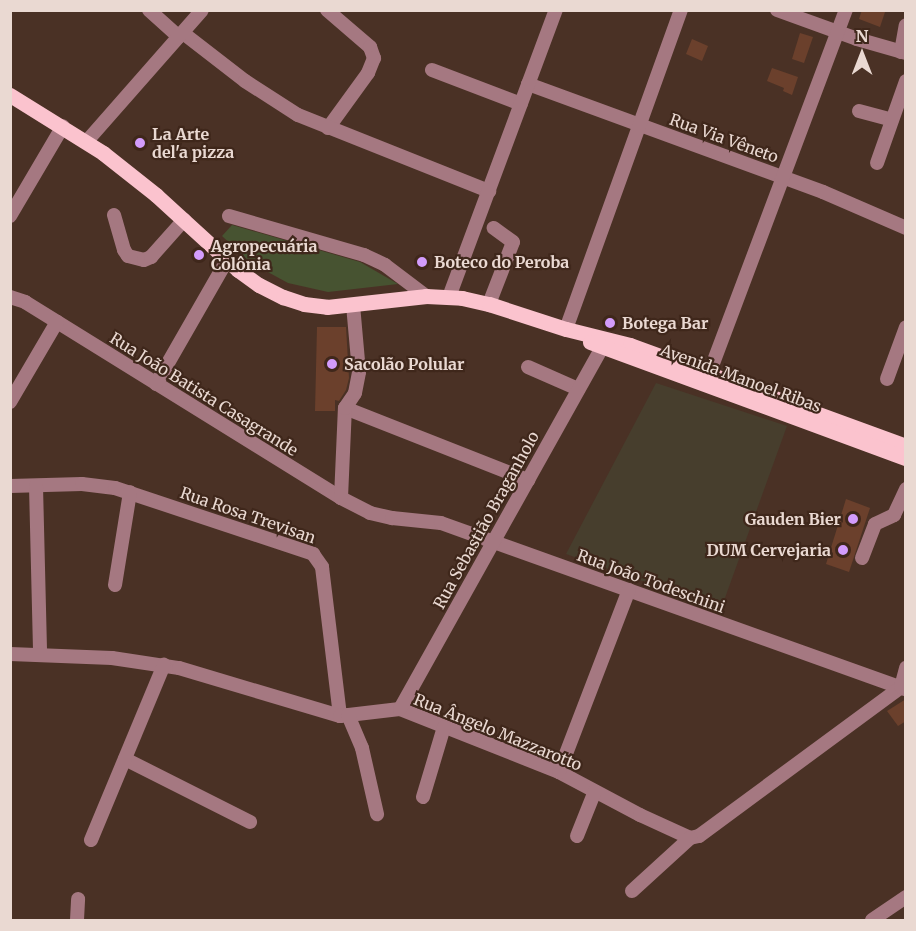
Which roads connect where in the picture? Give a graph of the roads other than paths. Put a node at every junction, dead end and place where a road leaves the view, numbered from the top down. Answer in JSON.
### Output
{"nodes":[{"id":1,"x":149,"y":10,"type":"edge"},
{"id":2,"x":202,"y":10,"type":"edge"},
{"id":3,"x":327,"y":10,"type":"edge"},
{"id":4,"x":556,"y":10,"type":"edge"},
{"id":5,"x":681,"y":10,"type":"edge"},
{"id":6,"x":777,"y":10,"type":"edge"},
{"id":7,"x":846,"y":10,"type":"edge"},
{"id":8,"x":906,"y":25,"type":"edge"},
{"id":9,"x":838,"y":33,"type":"junction"},
{"id":10,"x":181,"y":35,"type":"junction"},
{"id":11,"x":903,"y":52,"type":"edge"},
{"id":12,"x":432,"y":70,"type":"dead end"},
{"id":13,"x":906,"y":81,"type":"edge"},
{"id":14,"x":528,"y":84,"type":"junction"},
{"id":15,"x":10,"y":95,"type":"edge"},
{"id":16,"x":521,"y":104,"type":"junction"},
{"id":17,"x":859,"y":111,"type":"dead end"},
{"id":18,"x":892,"y":120,"type":"junction"},
{"id":19,"x":639,"y":125,"type":"junction"},
{"id":20,"x":63,"y":126,"type":"junction"},
{"id":21,"x":328,"y":128,"type":"junction"},
{"id":22,"x":87,"y":141,"type":"junction"},
{"id":23,"x":878,"y":163,"type":"dead end"},
{"id":24,"x":783,"y":178,"type":"junction"},
{"id":25,"x":489,"y":191,"type":"junction"},
{"id":26,"x":114,"y":215,"type":"dead end"},
{"id":27,"x":10,"y":216,"type":"edge"},
{"id":28,"x":229,"y":216,"type":"dead end"},
{"id":29,"x":184,"y":220,"type":"junction"},
{"id":30,"x":494,"y":228,"type":"dead end"},
{"id":31,"x":906,"y":228,"type":"edge"},
{"id":32,"x":226,"y":260,"type":"junction"},
{"id":33,"x":426,"y":296,"type":"junction"},
{"id":34,"x":10,"y":297,"type":"edge"},
{"id":35,"x":449,"y":297,"type":"junction"},
{"id":36,"x":489,"y":304,"type":"junction"},
{"id":37,"x":353,"y":305,"type":"junction"},
{"id":38,"x":57,"y":322,"type":"junction"},
{"id":39,"x":906,"y":327,"type":"edge"},
{"id":40,"x":566,"y":329,"type":"junction"},
{"id":41,"x":602,"y":347,"type":"junction"},
{"id":42,"x":528,"y":367,"type":"dead end"},
{"id":43,"x":709,"y":374,"type":"junction"},
{"id":44,"x":887,"y":379,"type":"dead end"},
{"id":45,"x":156,"y":384,"type":"junction"},
{"id":46,"x":578,"y":389,"type":"junction"},
{"id":47,"x":10,"y":402,"type":"edge"},
{"id":48,"x":350,"y":411,"type":"junction"},
{"id":49,"x":906,"y":446,"type":"edge"},
{"id":50,"x":906,"y":458,"type":"edge"},
{"id":51,"x":528,"y":480,"type":"junction"},
{"id":52,"x":10,"y":486,"type":"edge"},
{"id":53,"x":36,"y":486,"type":"junction"},
{"id":54,"x":906,"y":489,"type":"edge"},
{"id":55,"x":130,"y":492,"type":"junction"},
{"id":56,"x":340,"y":498,"type":"junction"},
{"id":57,"x":382,"y":516,"type":"joint"},
{"id":58,"x":493,"y":542,"type":"junction"},
{"id":59,"x":862,"y":558,"type":"dead end"},
{"id":60,"x":115,"y":585,"type":"dead end"},
{"id":61,"x":629,"y":590,"type":"junction"},
{"id":62,"x":10,"y":654,"type":"edge"},
{"id":63,"x":40,"y":654,"type":"junction"},
{"id":64,"x":164,"y":665,"type":"junction"},
{"id":65,"x":906,"y":668,"type":"edge"},
{"id":66,"x":903,"y":688,"type":"edge"},
{"id":67,"x":400,"y":710,"type":"junction"},
{"id":68,"x":344,"y":715,"type":"junction"},
{"id":69,"x":444,"y":727,"type":"junction"},
{"id":70,"x":125,"y":759,"type":"junction"},
{"id":71,"x":559,"y":772,"type":"junction"},
{"id":72,"x":595,"y":791,"type":"junction"},
{"id":73,"x":423,"y":797,"type":"dead end"},
{"id":74,"x":377,"y":814,"type":"dead end"},
{"id":75,"x":250,"y":822,"type":"dead end"},
{"id":76,"x":577,"y":836,"type":"dead end"},
{"id":77,"x":690,"y":838,"type":"junction"},
{"id":78,"x":91,"y":840,"type":"dead end"},
{"id":79,"x":632,"y":891,"type":"dead end"},
{"id":80,"x":906,"y":897,"type":"edge"},
{"id":81,"x":78,"y":899,"type":"dead end"},
{"id":82,"x":77,"y":921,"type":"edge"},
{"id":83,"x":872,"y":921,"type":"edge"}],
"edges":[{"from":1,"to":10,"type":"street"},
{"from":2,"to":10,"type":"street"},
{"from":3,"to":21,"type":"street"},
{"from":4,"to":14,"type":"street"},
{"from":5,"to":19,"type":"street"},
{"from":6,"to":9,"type":"street"},
{"from":7,"to":9,"type":"street"},
{"from":8,"to":11,"type":"street"},
{"from":9,"to":11,"type":"street"},
{"from":9,"to":24,"type":"street"},
{"from":10,"to":21,"type":"street"},
{"from":10,"to":22,"type":"street"},
{"from":12,"to":16,"type":"street"},
{"from":13,"to":18,"type":"street"},
{"from":14,"to":16,"type":"street"},
{"from":14,"to":19,"type":"street","name":"Rua Via Vêneto"},
{"from":15,"to":20,"type":"main road","name":"Avenida Manoel Ribas"},
{"from":16,"to":25,"type":"street"},
{"from":17,"to":18,"type":"street"},
{"from":18,"to":23,"type":"street"},
{"from":19,"to":24,"type":"street","name":"Rua Via Vêneto"},
{"from":19,"to":40,"type":"street"},
{"from":20,"to":22,"type":"main road","name":"Avenida Manoel Ribas"},
{"from":20,"to":27,"type":"street"},
{"from":21,"to":25,"type":"street"},
{"from":22,"to":29,"type":"main road","name":"Avenida Manoel Ribas"},
{"from":24,"to":31,"type":"street","name":"Rua Via Vêneto"},
{"from":24,"to":43,"type":"street"},
{"from":25,"to":35,"type":"street"},
{"from":26,"to":29,"type":"street"},
{"from":28,"to":33,"type":"street"},
{"from":29,"to":32,"type":"main road","name":"Avenida Manoel Ribas"},
{"from":30,"to":36,"type":"street"},
{"from":32,"to":37,"type":"main road","name":"Avenida Manoel Ribas"},
{"from":32,"to":45,"type":"street"},
{"from":33,"to":35,"type":"main road","name":"Avenida Manoel Ribas"},
{"from":33,"to":37,"type":"main road","name":"Avenida Manoel Ribas"},
{"from":34,"to":38,"type":"street","name":"Rua João Batista Casagrande"},
{"from":35,"to":36,"type":"main road","name":"Avenida Manoel Ribas"},
{"from":36,"to":40,"type":"main road","name":"Avenida Manoel Ribas"},
{"from":37,"to":48,"type":"street"},
{"from":38,"to":45,"type":"street","name":"Rua João Batista Casagrande"},
{"from":38,"to":47,"type":"street"},
{"from":39,"to":44,"type":"street"},
{"from":40,"to":41,"type":"main road","name":"Avenida Manoel Ribas"},
{"from":40,"to":43,"type":"main road","name":"Avenida Manoel Ribas"},
{"from":41,"to":46,"type":"street","name":"Rua Sebastião Braganholo"},
{"from":41,"to":50,"type":"main road","name":"Avenida Manoel Ribas"},
{"from":42,"to":46,"type":"street"},
{"from":43,"to":49,"type":"main road","name":"Avenida Manoel Ribas"},
{"from":45,"to":56,"type":"street","name":"Rua João Batista Casagrande"},
{"from":46,"to":51,"type":"street","name":"Rua Sebastião Braganholo"},
{"from":48,"to":51,"type":"street"},
{"from":48,"to":56,"type":"street"},
{"from":51,"to":58,"type":"street","name":"Rua Sebastião Braganholo"},
{"from":52,"to":53,"type":"street","name":"Rua Rosa Trevisan"},
{"from":53,"to":55,"type":"street","name":"Rua Rosa Trevisan"},
{"from":53,"to":63,"type":"street"},
{"from":54,"to":59,"type":"street"},
{"from":55,"to":60,"type":"street"},
{"from":55,"to":68,"type":"street","name":"Rua Rosa Trevisan"},
{"from":56,"to":57,"type":"street","name":"Rua João Batista Casagrande"},
{"from":57,"to":58,"type":"street","name":"Rua João Todeschini"},
{"from":58,"to":61,"type":"street","name":"Rua João Todeschini"},
{"from":58,"to":67,"type":"street","name":"Rua Sebastião Braganholo"},
{"from":61,"to":66,"type":"street","name":"Rua João Todeschini"},
{"from":61,"to":71,"type":"street"},
{"from":62,"to":63,"type":"street","name":"Rua Ângelo Mazzarotto"},
{"from":63,"to":64,"type":"street","name":"Rua Ângelo Mazzarotto"},
{"from":64,"to":68,"type":"street","name":"Rua Ângelo Mazzarotto"},
{"from":64,"to":70,"type":"street"},
{"from":65,"to":66,"type":"street"},
{"from":66,"to":77,"type":"street"},
{"from":67,"to":68,"type":"street","name":"Rua Ângelo Mazzarotto"},
{"from":67,"to":69,"type":"street","name":"Rua Ângelo Mazzarotto"},
{"from":68,"to":74,"type":"street"},
{"from":69,"to":71,"type":"street","name":"Rua Ângelo Mazzarotto"},
{"from":69,"to":73,"type":"street"},
{"from":70,"to":75,"type":"street"},
{"from":70,"to":78,"type":"street"},
{"from":71,"to":72,"type":"street","name":"Rua Ângelo Mazzarotto"},
{"from":72,"to":76,"type":"street"},
{"from":72,"to":77,"type":"street","name":"Rua Ângelo Mazzarotto"},
{"from":77,"to":79,"type":"street"},
{"from":80,"to":83,"type":"street"},
{"from":81,"to":82,"type":"street"}]}
